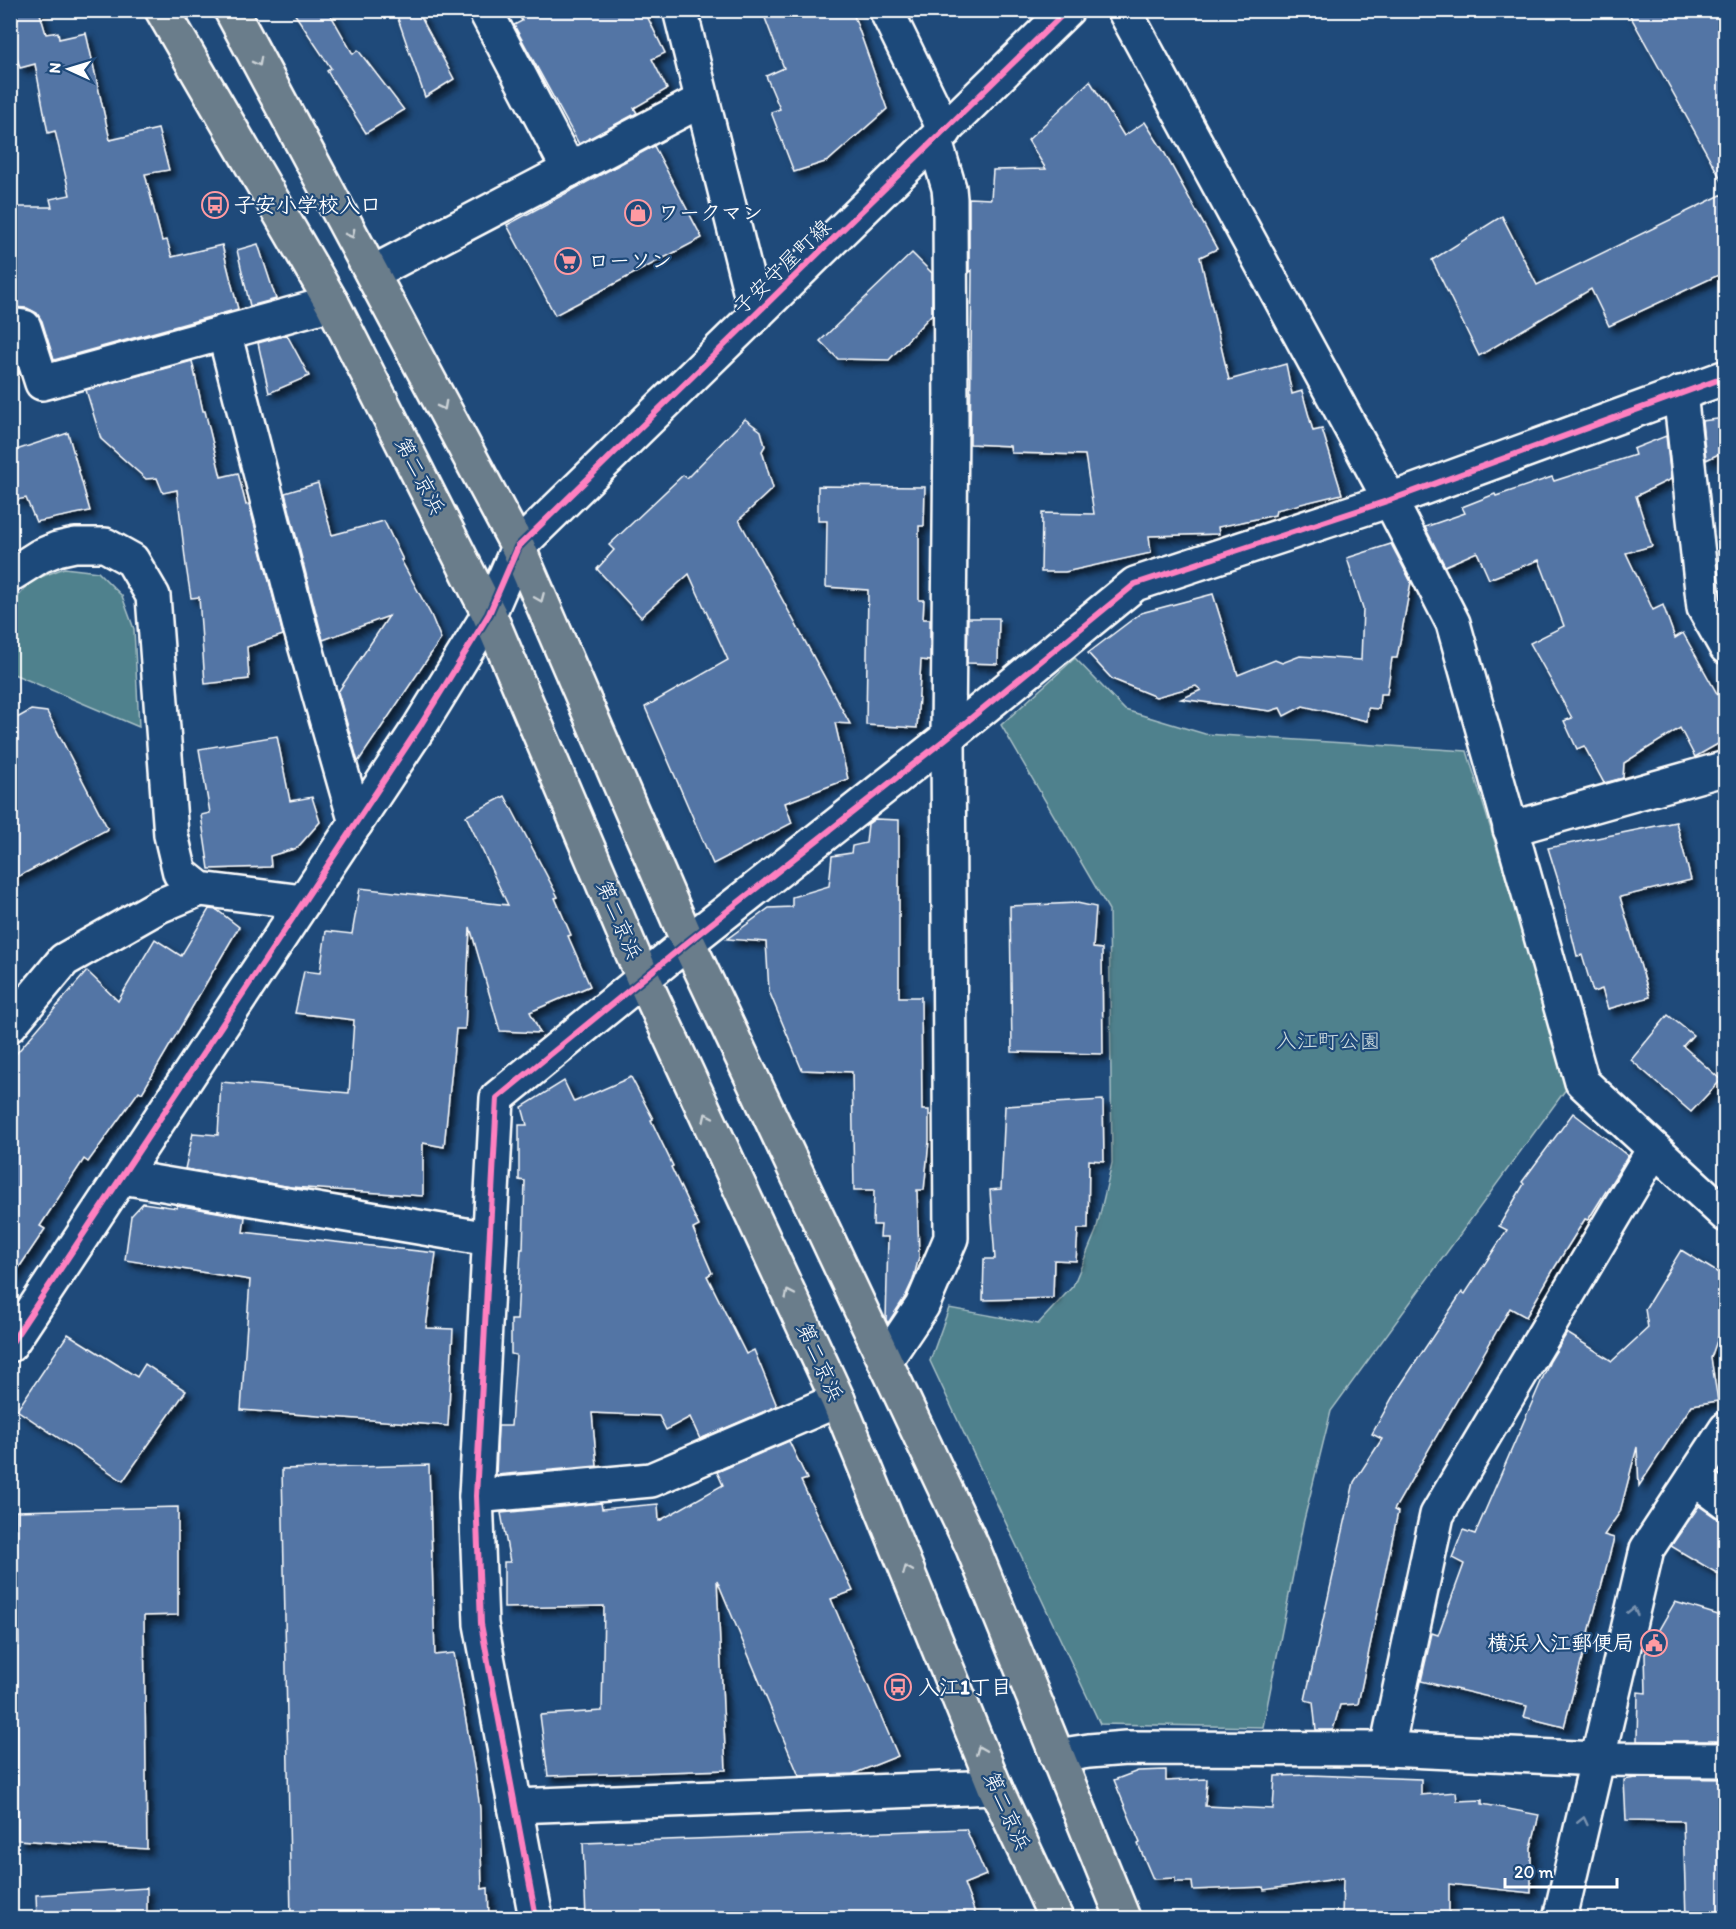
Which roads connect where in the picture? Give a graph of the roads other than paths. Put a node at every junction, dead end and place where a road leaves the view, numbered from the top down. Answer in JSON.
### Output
{"nodes":[{"id":1,"x":162,"y":10,"type":"edge"},
{"id":2,"x":231,"y":10,"type":"edge"},
{"id":3,"x":485,"y":10,"type":"edge"},
{"id":4,"x":680,"y":10,"type":"edge"},
{"id":5,"x":886,"y":10,"type":"edge"},
{"id":6,"x":1067,"y":10,"type":"edge"},
{"id":7,"x":1124,"y":10,"type":"edge"},
{"id":8,"x":702,"y":100,"type":"junction"},
{"id":9,"x":940,"y":136,"type":"junction"},
{"id":10,"x":568,"y":170,"type":"junction"},
{"id":11,"x":372,"y":273,"type":"junction"},
{"id":12,"x":332,"y":303,"type":"junction"},
{"id":13,"x":756,"y":315,"type":"junction"},
{"id":14,"x":10,"y":325,"type":"edge"},
{"id":15,"x":224,"y":332,"type":"junction"},
{"id":16,"x":1725,"y":377,"type":"edge"},
{"id":17,"x":1680,"y":393,"type":"junction"},
{"id":18,"x":1390,"y":500,"type":"junction"},
{"id":19,"x":518,"y":547,"type":"junction"},
{"id":20,"x":10,"y":575,"type":"edge"},
{"id":21,"x":489,"y":614,"type":"junction"},
{"id":22,"x":1725,"y":647,"type":"edge"},
{"id":23,"x":948,"y":737,"type":"junction"},
{"id":24,"x":1725,"y":768,"type":"edge"},
{"id":25,"x":356,"y":823,"type":"junction"},
{"id":26,"x":1510,"y":828,"type":"junction"},
{"id":27,"x":200,"y":889,"type":"junction"},
{"id":28,"x":303,"y":902,"type":"junction"},
{"id":29,"x":688,"y":942,"type":"junction"},
{"id":30,"x":643,"y":978,"type":"junction"},
{"id":31,"x":10,"y":1025,"type":"edge"},
{"id":32,"x":1654,"y":1149,"type":"junction"},
{"id":33,"x":122,"y":1177,"type":"junction"},
{"id":34,"x":1725,"y":1215,"type":"edge"},
{"id":35,"x":489,"y":1239,"type":"junction"},
{"id":36,"x":10,"y":1345,"type":"edge"},
{"id":37,"x":885,"y":1361,"type":"junction"},
{"id":38,"x":838,"y":1400,"type":"junction"},
{"id":39,"x":1725,"y":1429,"type":"edge"},
{"id":40,"x":1694,"y":1478,"type":"junction"},
{"id":41,"x":476,"y":1496,"type":"junction"},
{"id":42,"x":1725,"y":1502,"type":"edge"},
{"id":43,"x":1387,"y":1749,"type":"junction"},
{"id":44,"x":1057,"y":1756,"type":"junction"},
{"id":45,"x":1598,"y":1759,"type":"junction"},
{"id":46,"x":1725,"y":1760,"type":"edge"},
{"id":47,"x":995,"y":1787,"type":"junction"},
{"id":48,"x":515,"y":1806,"type":"junction"},
{"id":49,"x":536,"y":1918,"type":"edge"},
{"id":50,"x":1056,"y":1918,"type":"edge"},
{"id":51,"x":1123,"y":1918,"type":"edge"},
{"id":52,"x":1560,"y":1918,"type":"edge"}],
"edges":[{"from":1,"to":12,"type":"highway","name":"第二京浜"},
{"from":2,"to":11,"type":"highway","one_way":true},
{"from":3,"to":10,"type":"street"},
{"from":4,"to":8,"type":"street"},
{"from":5,"to":9,"type":"street"},
{"from":6,"to":9,"type":"street","name":"子安守屋町線"},
{"from":7,"to":18,"type":"street"},
{"from":8,"to":10,"type":"street"},
{"from":8,"to":13,"type":"street"},
{"from":9,"to":13,"type":"street","name":"子安守屋町線"},
{"from":9,"to":23,"type":"street"},
{"from":10,"to":11,"type":"street"},
{"from":11,"to":19,"type":"highway","one_way":true},
{"from":12,"to":15,"type":"street"},
{"from":12,"to":21,"type":"highway","name":"第二京浜"},
{"from":13,"to":19,"type":"street","name":"子安守屋町線"},
{"from":14,"to":15,"type":"street"},
{"from":15,"to":25,"type":"street"},
{"from":16,"to":17,"type":"street"},
{"from":17,"to":18,"type":"street"},
{"from":17,"to":22,"type":"street"},
{"from":18,"to":23,"type":"street"},
{"from":18,"to":26,"type":"street"},
{"from":19,"to":21,"type":"street"},
{"from":19,"to":29,"type":"highway","one_way":true},
{"from":20,"to":27,"type":"street"},
{"from":21,"to":25,"type":"street"},
{"from":21,"to":30,"type":"highway","name":"第二京浜"},
{"from":23,"to":29,"type":"street"},
{"from":23,"to":37,"type":"street"},
{"from":24,"to":26,"type":"street"},
{"from":25,"to":28,"type":"street"},
{"from":26,"to":32,"type":"street"},
{"from":27,"to":28,"type":"street"},
{"from":27,"to":31,"type":"street"},
{"from":28,"to":33,"type":"street"},
{"from":29,"to":30,"type":"street"},
{"from":29,"to":37,"type":"highway"},
{"from":30,"to":35,"type":"street"},
{"from":38,"to":30,"type":"highway","name":"第二京浜","one_way":true},
{"from":32,"to":34,"type":"street"},
{"from":32,"to":43,"type":"street"},
{"from":33,"to":35,"type":"street"},
{"from":33,"to":36,"type":"street"},
{"from":35,"to":41,"type":"street"},
{"from":37,"to":44,"type":"highway"},
{"from":38,"to":41,"type":"street"},
{"from":47,"to":38,"type":"highway","name":"第二京浜","one_way":true},
{"from":39,"to":40,"type":"street"},
{"from":40,"to":42,"type":"street"},
{"from":45,"to":40,"type":"street","one_way":true},
{"from":41,"to":48,"type":"street"},
{"from":43,"to":44,"type":"street"},
{"from":43,"to":45,"type":"street"},
{"from":44,"to":51,"type":"highway"},
{"from":45,"to":46,"type":"street"},
{"from":52,"to":45,"type":"street","one_way":true},
{"from":47,"to":48,"type":"street"},
{"from":47,"to":50,"type":"highway","name":"第二京浜"},
{"from":48,"to":49,"type":"street"}]}
